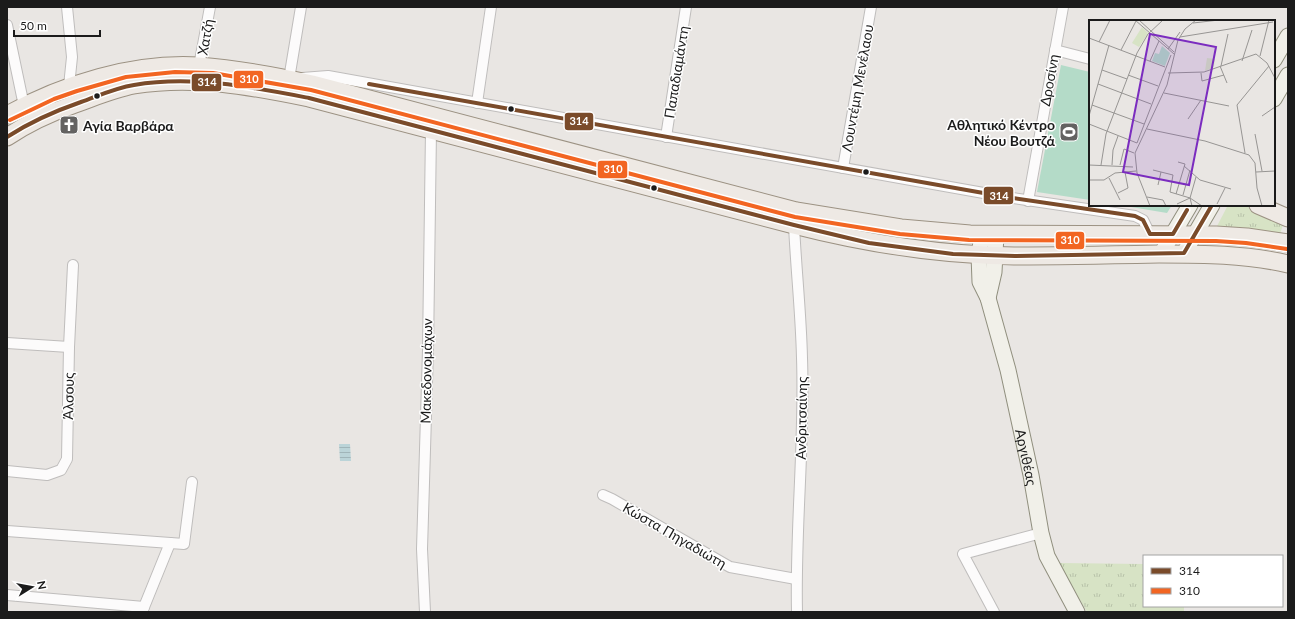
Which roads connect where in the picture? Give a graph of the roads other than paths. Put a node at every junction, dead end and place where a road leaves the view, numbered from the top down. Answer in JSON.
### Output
{"nodes":[{"id":1,"x":67,"y":7,"type":"edge"},
{"id":2,"x":210,"y":7,"type":"edge"},
{"id":3,"x":301,"y":7,"type":"edge"},
{"id":4,"x":491,"y":7,"type":"edge"},
{"id":5,"x":686,"y":7,"type":"edge"},
{"id":6,"x":871,"y":7,"type":"edge"},
{"id":7,"x":1063,"y":7,"type":"edge"},
{"id":8,"x":7,"y":25,"type":"edge"},
{"id":9,"x":1288,"y":36,"type":"edge"},
{"id":10,"x":1055,"y":50,"type":"junction"},
{"id":11,"x":1275,"y":58,"type":"edge"},
{"id":12,"x":1089,"y":59,"type":"edge"},
{"id":13,"x":199,"y":66,"type":"junction"},
{"id":14,"x":1288,"y":76,"type":"edge"},
{"id":15,"x":289,"y":79,"type":"junction"},
{"id":16,"x":69,"y":86,"type":"junction"},
{"id":17,"x":1275,"y":97,"type":"edge"},
{"id":18,"x":477,"y":103,"type":"junction"},
{"id":19,"x":24,"y":106,"type":"junction"},
{"id":20,"x":7,"y":115,"type":"edge"},
{"id":21,"x":36,"y":120,"type":"junction"},
{"id":22,"x":431,"y":130,"type":"junction"},
{"id":23,"x":666,"y":136,"type":"junction"},
{"id":24,"x":7,"y":137,"type":"edge"},
{"id":25,"x":843,"y":168,"type":"junction"},
{"id":26,"x":1028,"y":201,"type":"junction"},
{"id":27,"x":1189,"y":206,"type":"edge"},
{"id":28,"x":1211,"y":206,"type":"edge"},
{"id":29,"x":1260,"y":206,"type":"edge"},
{"id":30,"x":1288,"y":218,"type":"edge"},
{"id":31,"x":794,"y":225,"type":"junction"},
{"id":32,"x":1150,"y":234,"type":"junction"},
{"id":33,"x":1173,"y":234,"type":"junction"},
{"id":34,"x":989,"y":235,"type":"junction"},
{"id":35,"x":1195,"y":235,"type":"junction"},
{"id":36,"x":1288,"y":243,"type":"edge"},
{"id":37,"x":1161,"y":254,"type":"junction"},
{"id":38,"x":1184,"y":254,"type":"junction"},
{"id":39,"x":987,"y":255,"type":"junction"},
{"id":40,"x":1288,"y":264,"type":"edge"},
{"id":41,"x":73,"y":265,"type":"dead end"},
{"id":42,"x":7,"y":343,"type":"edge"},
{"id":43,"x":69,"y":347,"type":"junction"},
{"id":44,"x":7,"y":471,"type":"edge"},
{"id":45,"x":192,"y":482,"type":"dead end"},
{"id":46,"x":603,"y":495,"type":"dead end"},
{"id":47,"x":7,"y":531,"type":"edge"},
{"id":48,"x":1041,"y":533,"type":"junction"},
{"id":49,"x":170,"y":543,"type":"junction"},
{"id":50,"x":796,"y":579,"type":"junction"},
{"id":51,"x":7,"y":595,"type":"edge"},
{"id":52,"x":143,"y":609,"type":"edge"},
{"id":53,"x":426,"y":612,"type":"edge"},
{"id":54,"x":797,"y":612,"type":"edge"},
{"id":55,"x":994,"y":612,"type":"edge"},
{"id":56,"x":1077,"y":612,"type":"edge"}],
"edges":[{"from":1,"to":16,"type":"street"},
{"from":2,"to":13,"type":"street","name":"Χατζή"},
{"from":3,"to":15,"type":"street"},
{"from":4,"to":18,"type":"street"},
{"from":5,"to":23,"type":"street","name":"Παπαδιαμάντη"},
{"from":6,"to":25,"type":"street","name":"Λουντέμη Μενέλαου"},
{"from":7,"to":10,"type":"street","name":"Δροσίνη"},
{"from":8,"to":19,"type":"street"},
{"from":9,"to":11,"type":"street"},
{"from":10,"to":12,"type":"street"},
{"from":10,"to":26,"type":"street","name":"Δροσίνη"},
{"from":13,"to":15,"type":"main road"},
{"from":13,"to":16,"type":"main road"},
{"from":14,"to":17,"type":"street"},
{"from":15,"to":18,"type":"street"},
{"from":15,"to":34,"type":"main road"},
{"from":16,"to":19,"type":"main road"},
{"from":18,"to":23,"type":"street"},
{"from":19,"to":20,"type":"main road"},
{"from":19,"to":21,"type":"street"},
{"from":21,"to":22,"type":"main road"},
{"from":21,"to":24,"type":"main road"},
{"from":22,"to":31,"type":"main road"},
{"from":22,"to":53,"type":"street","name":"Μακεδονομάχων"},
{"from":23,"to":25,"type":"street"},
{"from":25,"to":26,"type":"street"},
{"from":26,"to":32,"type":"street"},
{"from":27,"to":33,"type":"street"},
{"from":28,"to":35,"type":"street"},
{"from":29,"to":30,"type":"main road"},
{"from":31,"to":39,"type":"main road"},
{"from":31,"to":50,"type":"street","name":"Ανδριτσαίνης"},
{"from":32,"to":33,"type":"main road"},
{"from":32,"to":34,"type":"main road"},
{"from":33,"to":35,"type":"main road"},
{"from":33,"to":37,"type":"street"},
{"from":34,"to":39,"type":"street","name":"Αργιθέας"},
{"from":35,"to":36,"type":"main road"},
{"from":35,"to":38,"type":"street"},
{"from":37,"to":38,"type":"main road"},
{"from":37,"to":39,"type":"main road"},
{"from":38,"to":40,"type":"main road"},
{"from":39,"to":48,"type":"street","name":"Αργιθέας"},
{"from":41,"to":43,"type":"street","name":"Άλσους"},
{"from":42,"to":43,"type":"street"},
{"from":43,"to":44,"type":"street","name":"Άλσους"},
{"from":45,"to":49,"type":"street"},
{"from":46,"to":50,"type":"street","name":"Κώστα Πηγαδιώτη"},
{"from":47,"to":49,"type":"street"},
{"from":48,"to":55,"type":"street"},
{"from":48,"to":56,"type":"street","name":"Αργιθέας"},
{"from":49,"to":52,"type":"street"},
{"from":50,"to":54,"type":"street","name":"Ανδριτσαίνης"},
{"from":51,"to":52,"type":"street"}]}
